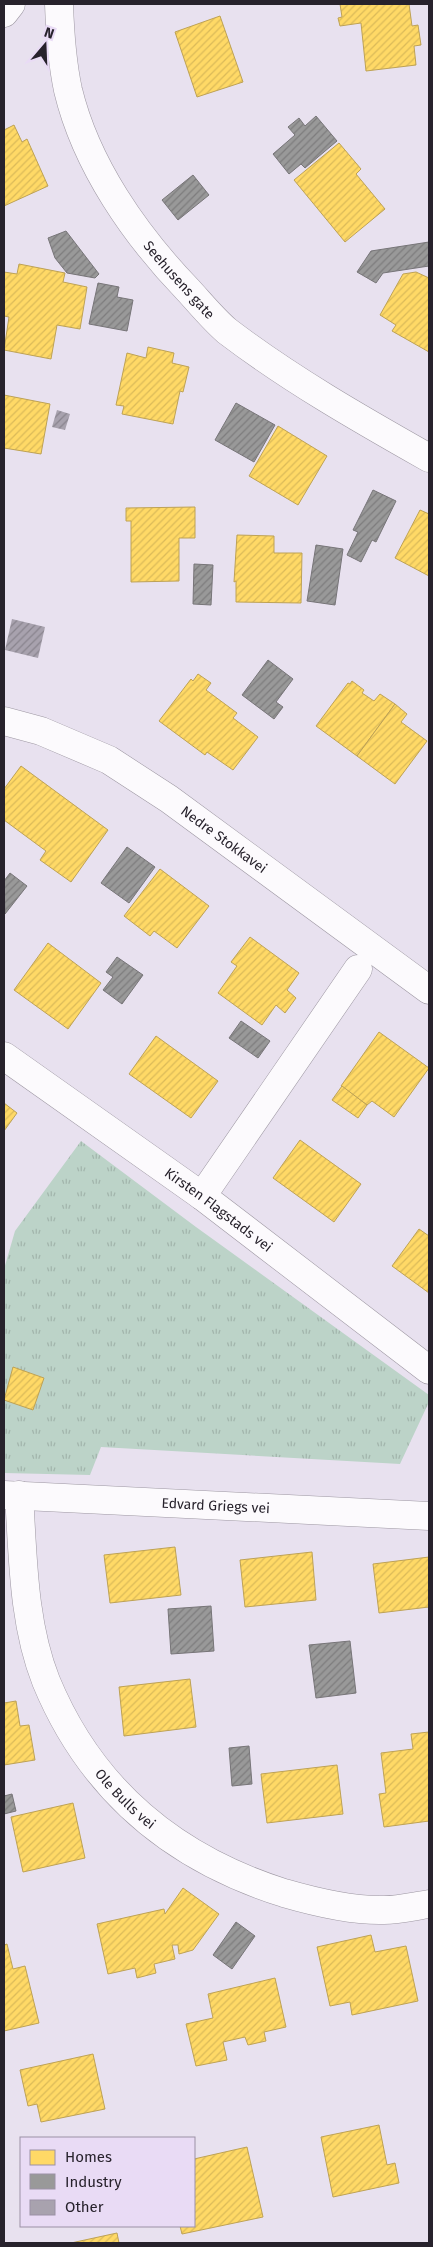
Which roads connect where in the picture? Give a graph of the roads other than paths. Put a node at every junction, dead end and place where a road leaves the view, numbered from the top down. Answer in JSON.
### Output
{"nodes":[{"id":1,"x":11,"y":4,"type":"edge"},
{"id":2,"x":59,"y":4,"type":"edge"},
{"id":3,"x":4,"y":13,"type":"edge"},
{"id":4,"x":429,"y":458,"type":"edge"},
{"id":5,"x":4,"y":721,"type":"edge"},
{"id":6,"x":358,"y":969,"type":"dead end"},
{"id":7,"x":429,"y":990,"type":"edge"},
{"id":8,"x":4,"y":1056,"type":"edge"},
{"id":9,"x":202,"y":1196,"type":"junction"},
{"id":10,"x":429,"y":1370,"type":"edge"},
{"id":11,"x":11,"y":1495,"type":"edge"},
{"id":12,"x":429,"y":1516,"type":"edge"},
{"id":13,"x":429,"y":1904,"type":"edge"}],
"edges":[{"from":1,"to":3,"type":"street"},
{"from":2,"to":4,"type":"street","name":"Seehusens gate"},
{"from":5,"to":7,"type":"street","name":"Nedre Stokkavei"},
{"from":6,"to":9,"type":"street"},
{"from":8,"to":9,"type":"street","name":"Kirsten Flagstads vei"},
{"from":9,"to":10,"type":"street","name":"Kirsten Flagstads vei"},
{"from":11,"to":12,"type":"street","name":"Edvard Griegs vei"},
{"from":11,"to":13,"type":"street","name":"Ole Bulls vei"}]}
